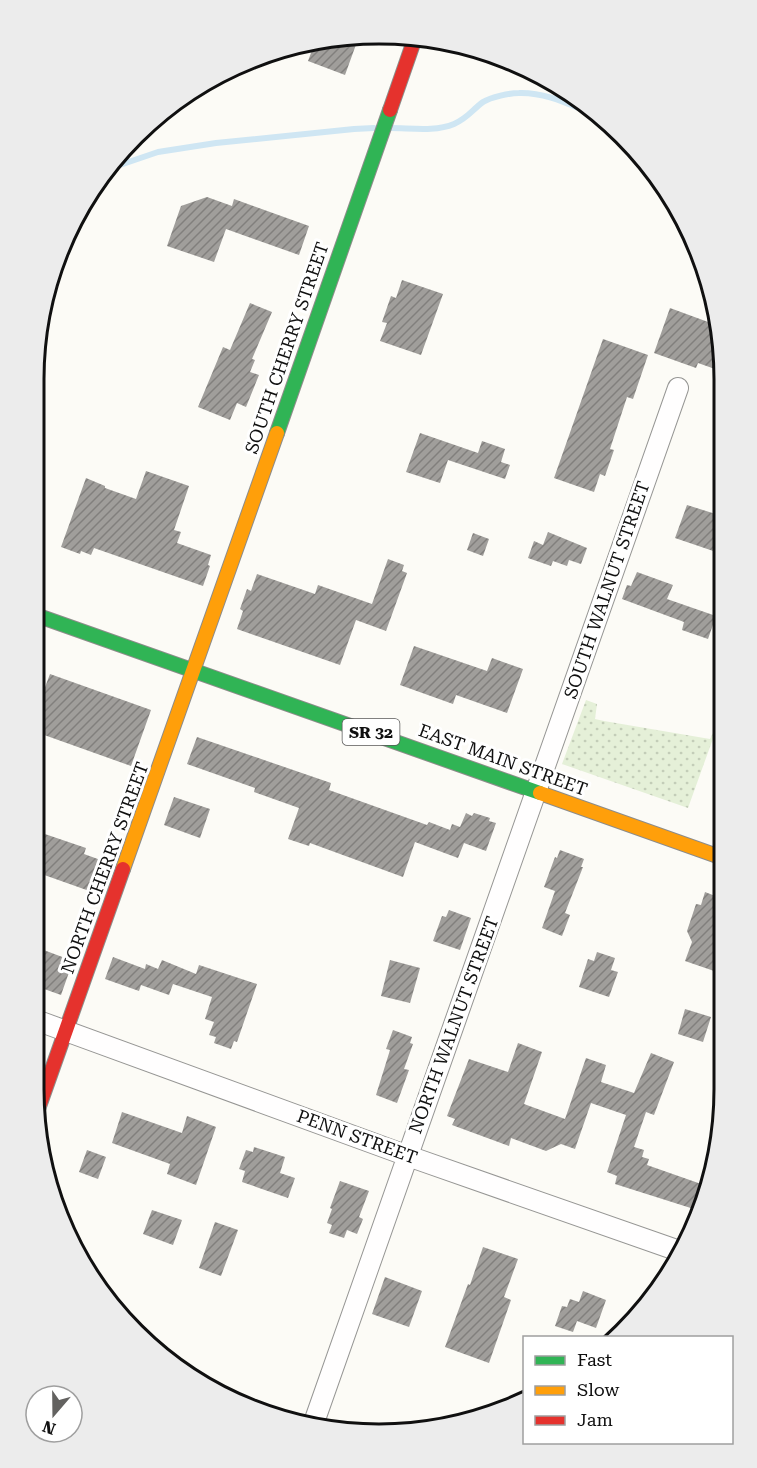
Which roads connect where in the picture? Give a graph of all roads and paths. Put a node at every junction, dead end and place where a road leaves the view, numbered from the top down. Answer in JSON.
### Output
{"nodes":[{"id":1,"x":413,"y":45,"type":"edge"},
{"id":2,"x":678,"y":388,"type":"dead end"},
{"id":3,"x":44,"y":618,"type":"edge"},
{"id":4,"x":194,"y":671,"type":"junction"},
{"id":5,"x":537,"y":792,"type":"junction"},
{"id":6,"x":714,"y":855,"type":"edge"},
{"id":7,"x":44,"y":1023,"type":"edge"},
{"id":8,"x":66,"y":1030,"type":"junction"},
{"id":9,"x":44,"y":1092,"type":"edge"},
{"id":10,"x":408,"y":1156,"type":"junction"},
{"id":11,"x":673,"y":1249,"type":"edge"},
{"id":12,"x":315,"y":1418,"type":"edge"}],
"edges":[{"from":1,"to":4,"type":"street","name":"SOUTH CHERRY STREET"},
{"from":2,"to":5,"type":"street","name":"SOUTH WALNUT STREET"},
{"from":3,"to":4,"type":"street","name":"EAST MAIN STREET","number":"SR 32"},
{"from":4,"to":5,"type":"street","name":"EAST MAIN STREET","number":"SR 32"},
{"from":4,"to":8,"type":"street","name":"NORTH CHERRY STREET"},
{"from":5,"to":6,"type":"street","name":"EAST MAIN STREET","number":"SR 32"},
{"from":5,"to":10,"type":"street","name":"NORTH WALNUT STREET"},
{"from":7,"to":8,"type":"street","name":"PENN STREET"},
{"from":8,"to":9,"type":"street","name":"NORTH CHERRY STREET"},
{"from":8,"to":10,"type":"street","name":"PENN STREET"},
{"from":10,"to":11,"type":"street","name":"PENN STREET"},
{"from":10,"to":12,"type":"street","name":"NORTH WALNUT STREET"}]}
